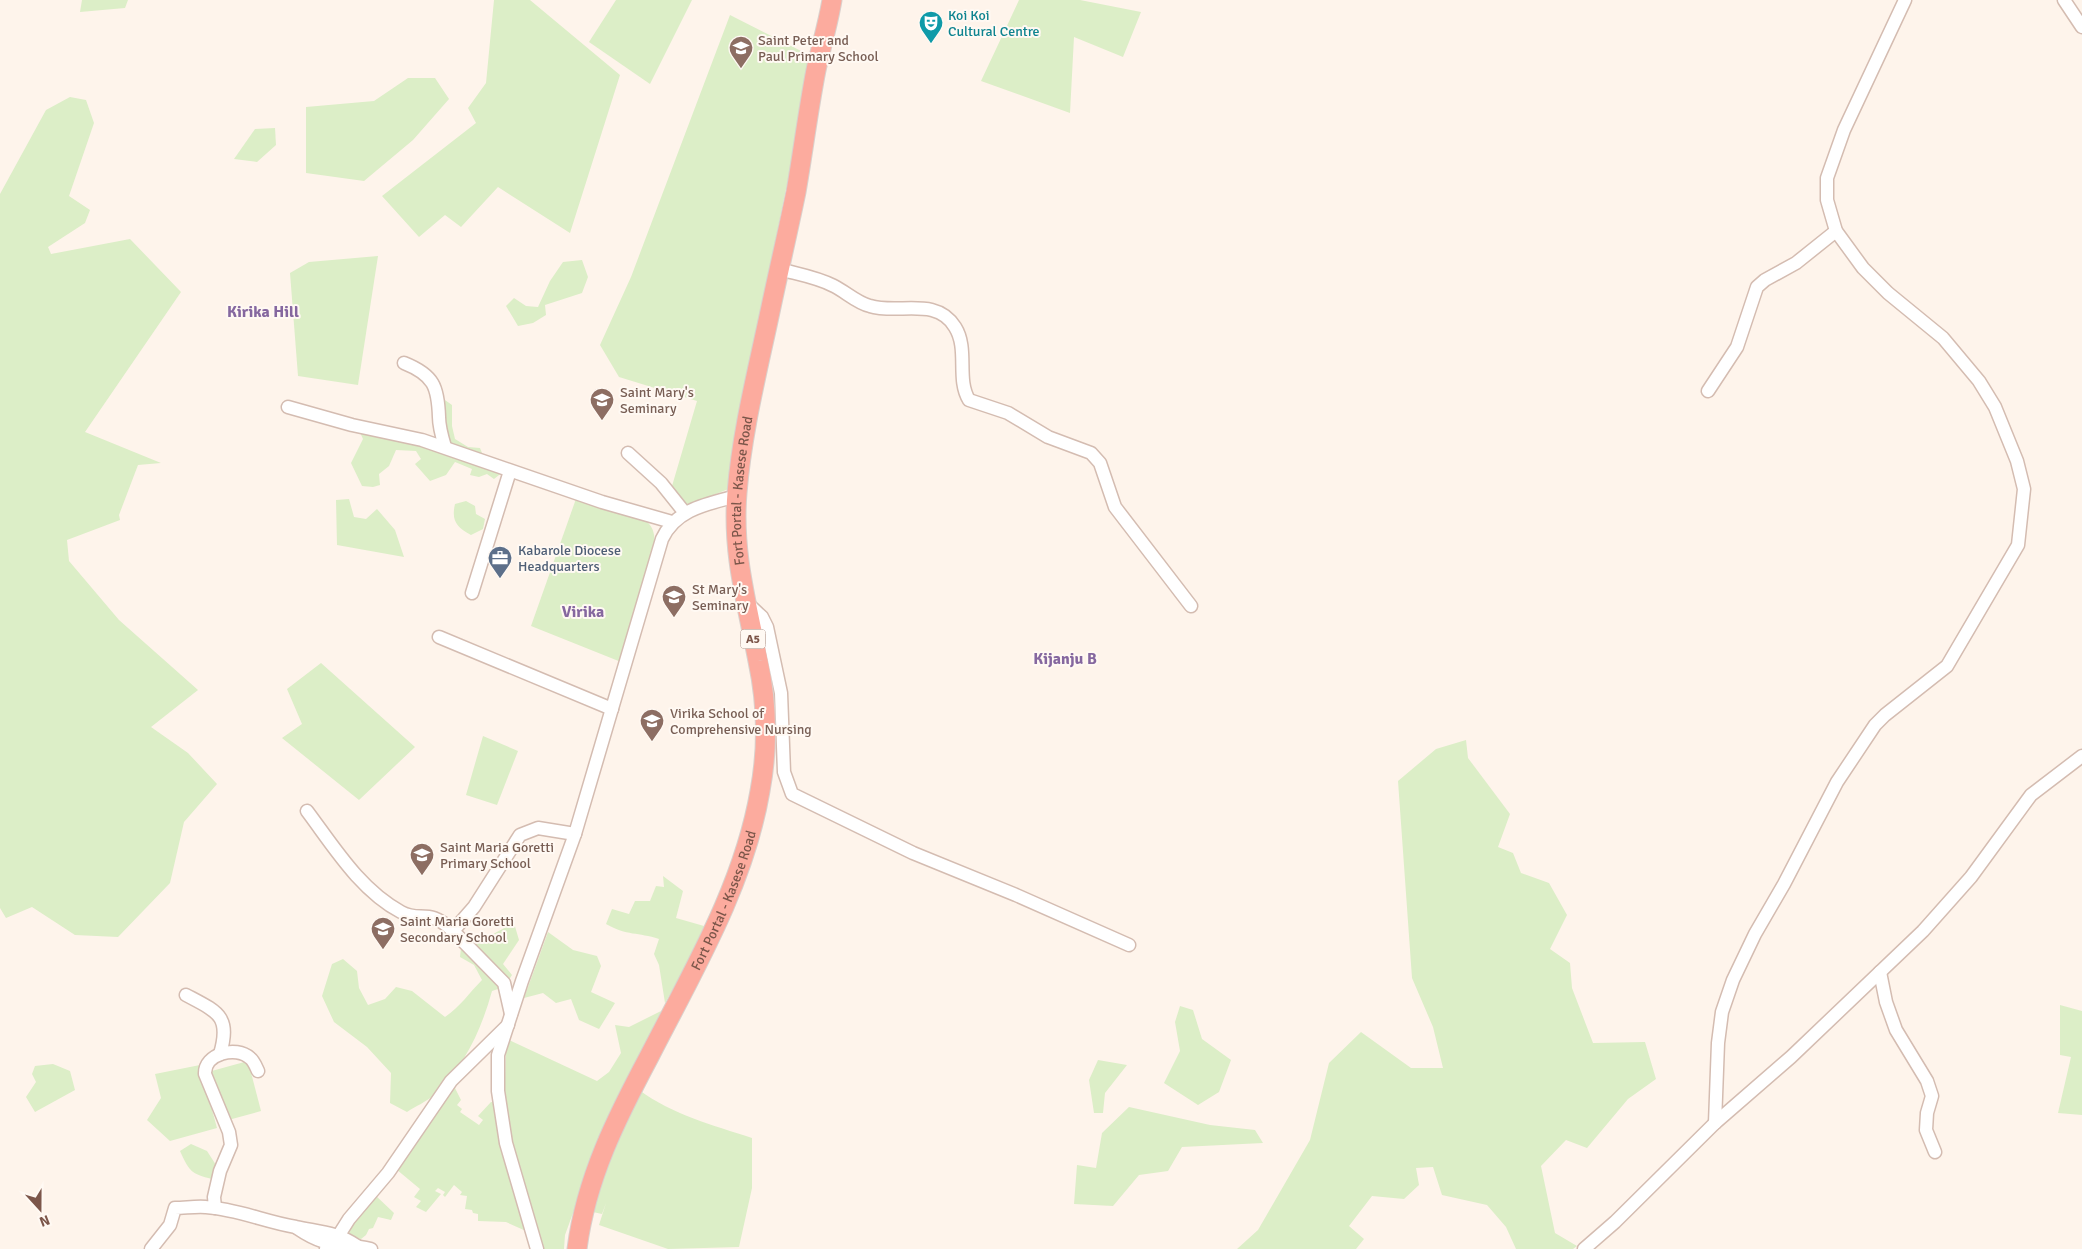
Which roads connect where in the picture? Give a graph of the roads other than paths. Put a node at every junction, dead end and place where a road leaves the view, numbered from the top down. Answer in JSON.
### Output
{"nodes":[{"id":1,"x":832,"y":0,"type":"edge"},
{"id":2,"x":1905,"y":0,"type":"edge"},
{"id":3,"x":2064,"y":0,"type":"edge"},
{"id":4,"x":2082,"y":27,"type":"edge"},
{"id":5,"x":1836,"y":231,"type":"junction"},
{"id":6,"x":779,"y":269,"type":"junction"},
{"id":7,"x":404,"y":363,"type":"dead end"},
{"id":8,"x":1708,"y":391,"type":"dead end"},
{"id":9,"x":288,"y":407,"type":"dead end"},
{"id":10,"x":445,"y":447,"type":"junction"},
{"id":11,"x":628,"y":454,"type":"dead end"},
{"id":12,"x":510,"y":471,"type":"junction"},
{"id":13,"x":736,"y":496,"type":"junction"},
{"id":14,"x":685,"y":513,"type":"junction"},
{"id":15,"x":672,"y":522,"type":"junction"},
{"id":16,"x":472,"y":592,"type":"dead end"},
{"id":17,"x":744,"y":599,"type":"junction"},
{"id":18,"x":1191,"y":606,"type":"dead end"},
{"id":19,"x":439,"y":637,"type":"dead end"},
{"id":20,"x":612,"y":709,"type":"junction"},
{"id":21,"x":2082,"y":756,"type":"edge"},
{"id":22,"x":307,"y":811,"type":"dead end"},
{"id":23,"x":575,"y":834,"type":"junction"},
{"id":24,"x":453,"y":931,"type":"junction"},
{"id":25,"x":1128,"y":945,"type":"dead end"},
{"id":26,"x":1880,"y":972,"type":"junction"},
{"id":27,"x":522,"y":981,"type":"junction"},
{"id":28,"x":504,"y":983,"type":"junction"},
{"id":29,"x":186,"y":996,"type":"dead end"},
{"id":30,"x":510,"y":1020,"type":"junction"},
{"id":31,"x":220,"y":1054,"type":"junction"},
{"id":32,"x":258,"y":1071,"type":"dead end"},
{"id":33,"x":1715,"y":1123,"type":"junction"},
{"id":34,"x":1934,"y":1152,"type":"dead end"},
{"id":35,"x":215,"y":1208,"type":"junction"},
{"id":36,"x":349,"y":1219,"type":"junction"},
{"id":37,"x":297,"y":1228,"type":"junction"},
{"id":38,"x":325,"y":1231,"type":"junction"},
{"id":39,"x":326,"y":1244,"type":"edge"},
{"id":40,"x":151,"y":1249,"type":"edge"},
{"id":41,"x":371,"y":1249,"type":"edge"},
{"id":42,"x":537,"y":1249,"type":"edge"},
{"id":43,"x":577,"y":1249,"type":"edge"},
{"id":44,"x":1584,"y":1249,"type":"edge"}],
"edges":[{"from":1,"to":6,"type":"highway","name":"Fort Portal - Kasese Road","number":"A5"},
{"from":2,"to":5,"type":"street"},
{"from":3,"to":4,"type":"street"},
{"from":5,"to":8,"type":"street"},
{"from":5,"to":33,"type":"street"},
{"from":6,"to":13,"type":"highway","name":"Fort Portal - Kasese Road","number":"A5"},
{"from":6,"to":18,"type":"street"},
{"from":7,"to":10,"type":"street"},
{"from":9,"to":10,"type":"street"},
{"from":10,"to":12,"type":"street"},
{"from":11,"to":14,"type":"street"},
{"from":12,"to":15,"type":"street"},
{"from":12,"to":16,"type":"street"},
{"from":13,"to":14,"type":"street"},
{"from":13,"to":17,"type":"highway","name":"Fort Portal - Kasese Road","number":"A5"},
{"from":14,"to":15,"type":"street"},
{"from":15,"to":20,"type":"street"},
{"from":17,"to":25,"type":"street"},
{"from":17,"to":43,"type":"highway","name":"Fort Portal - Kasese Road","number":"A5"},
{"from":19,"to":20,"type":"street"},
{"from":20,"to":23,"type":"street"},
{"from":21,"to":26,"type":"street"},
{"from":22,"to":24,"type":"street"},
{"from":23,"to":24,"type":"street"},
{"from":23,"to":27,"type":"street"},
{"from":24,"to":28,"type":"street"},
{"from":26,"to":33,"type":"street"},
{"from":26,"to":34,"type":"street"},
{"from":27,"to":28,"type":"street"},
{"from":27,"to":30,"type":"street"},
{"from":28,"to":30,"type":"street"},
{"from":29,"to":31,"type":"street"},
{"from":30,"to":36,"type":"street"},
{"from":30,"to":42,"type":"street"},
{"from":31,"to":32,"type":"street"},
{"from":31,"to":35,"type":"street"},
{"from":33,"to":44,"type":"street"},
{"from":35,"to":37,"type":"street"},
{"from":35,"to":40,"type":"street"},
{"from":36,"to":38,"type":"street"},
{"from":36,"to":39,"type":"street"},
{"from":37,"to":38,"type":"street"},
{"from":37,"to":39,"type":"street"},
{"from":38,"to":39,"type":"street"},
{"from":39,"to":41,"type":"street"}]}
